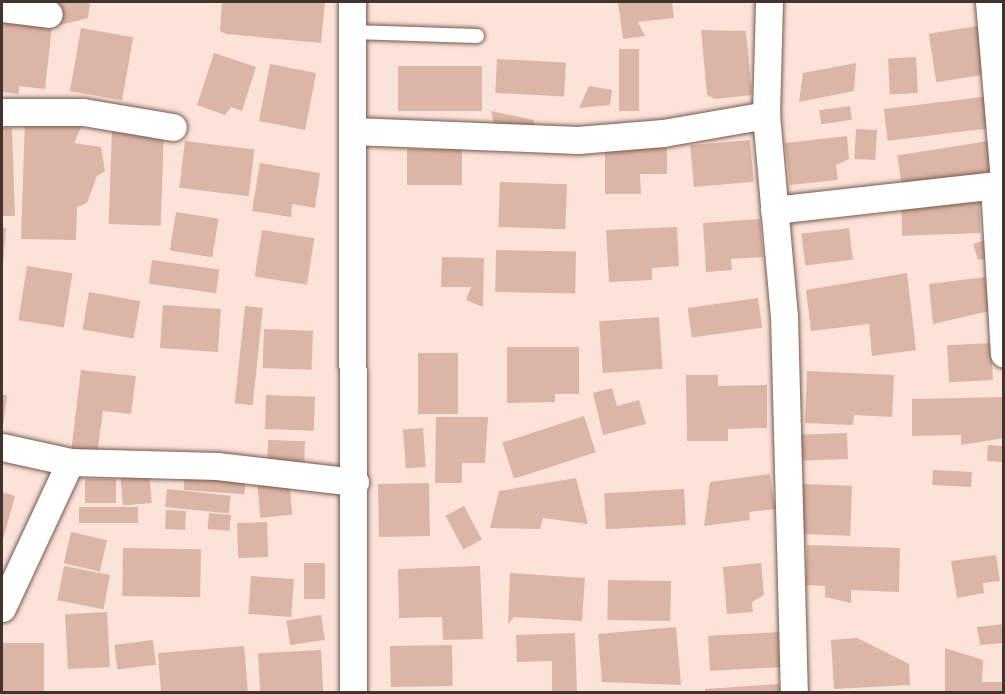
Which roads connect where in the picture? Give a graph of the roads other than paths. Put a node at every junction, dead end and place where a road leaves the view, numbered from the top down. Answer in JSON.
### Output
{"nodes":[{"id":1,"x":352,"y":2,"type":"edge"},
{"id":2,"x":769,"y":2,"type":"edge"},
{"id":3,"x":989,"y":2,"type":"edge"},
{"id":4,"x":2,"y":8,"type":"edge"},
{"id":5,"x":49,"y":14,"type":"dead end"},
{"id":6,"x":352,"y":32,"type":"junction"},
{"id":7,"x":477,"y":36,"type":"dead end"},
{"id":8,"x":2,"y":112,"type":"edge"},
{"id":9,"x":766,"y":115,"type":"junction"},
{"id":10,"x":173,"y":127,"type":"dead end"},
{"id":11,"x":353,"y":131,"type":"junction"},
{"id":12,"x":1000,"y":183,"type":"edge"},
{"id":13,"x":774,"y":210,"type":"junction"},
{"id":14,"x":1004,"y":354,"type":"edge"},
{"id":15,"x":2,"y":447,"type":"edge"},
{"id":16,"x":70,"y":462,"type":"junction"},
{"id":17,"x":356,"y":482,"type":"junction"},
{"id":18,"x":2,"y":608,"type":"edge"},
{"id":19,"x":353,"y":693,"type":"edge"},
{"id":20,"x":794,"y":693,"type":"edge"}],
"edges":[{"from":1,"to":6,"type":"street"},
{"from":2,"to":9,"type":"street"},
{"from":3,"to":12,"type":"street"},
{"from":4,"to":5,"type":"street"},
{"from":6,"to":7,"type":"lane"},
{"from":6,"to":11,"type":"street"},
{"from":8,"to":10,"type":"street"},
{"from":9,"to":11,"type":"street"},
{"from":9,"to":13,"type":"street"},
{"from":11,"to":17,"type":"street"},
{"from":12,"to":13,"type":"street"},
{"from":12,"to":14,"type":"street"},
{"from":13,"to":20,"type":"street"},
{"from":15,"to":16,"type":"street"},
{"from":16,"to":17,"type":"street"},
{"from":16,"to":18,"type":"street"},
{"from":17,"to":19,"type":"street"}]}
